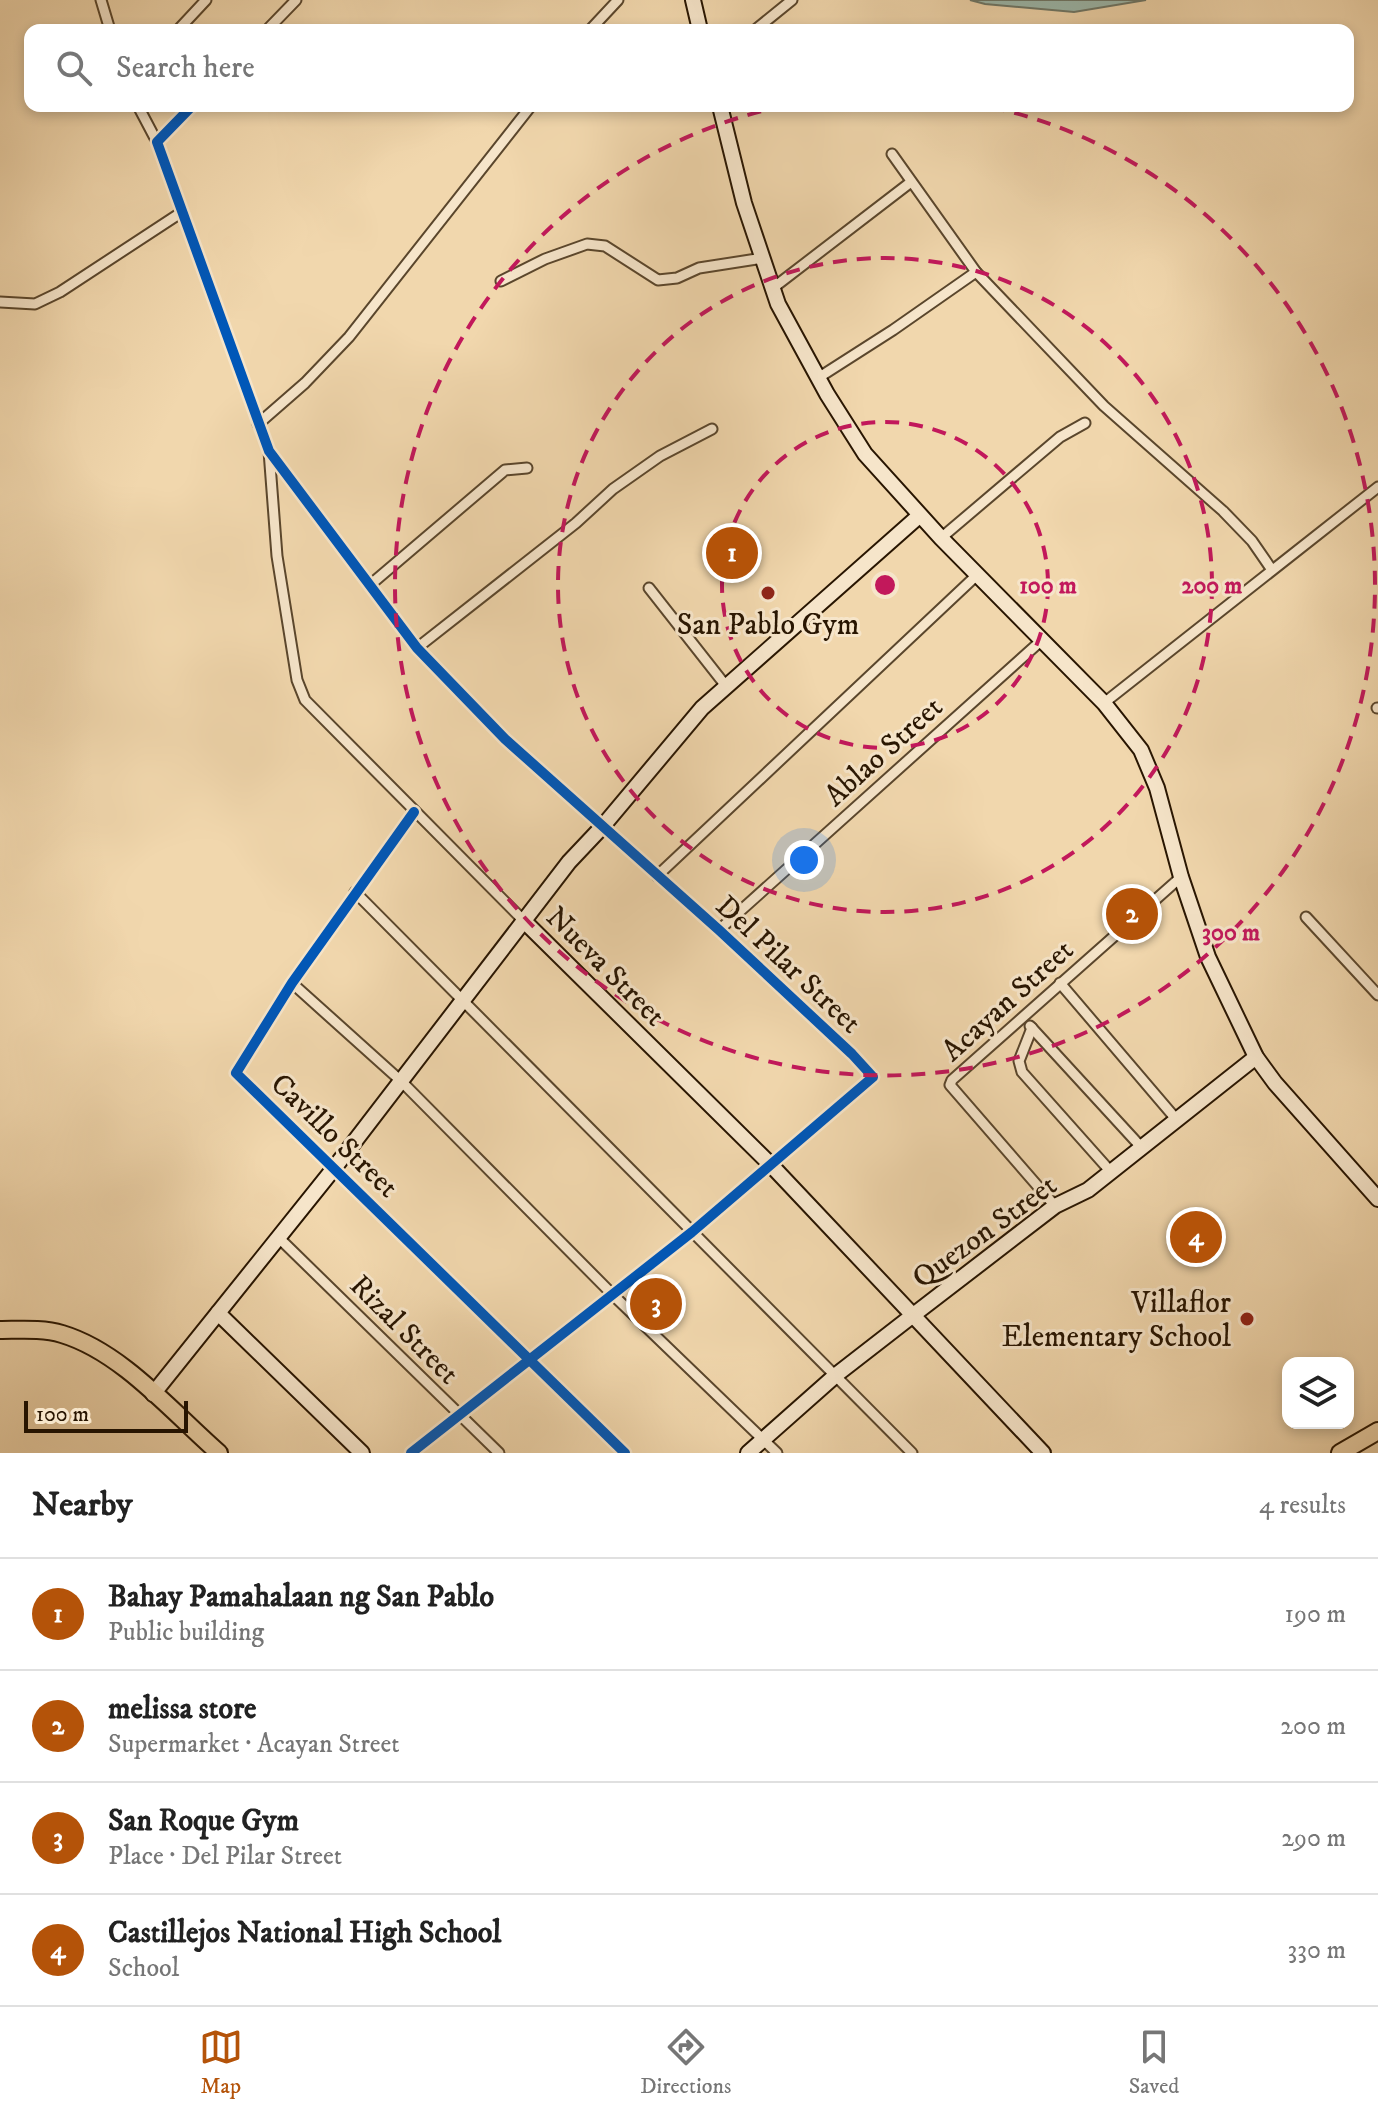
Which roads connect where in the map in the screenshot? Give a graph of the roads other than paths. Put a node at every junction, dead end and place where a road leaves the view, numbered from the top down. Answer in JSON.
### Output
{"nodes":[{"id":1,"x":101,"y":0,"type":"edge"},
{"id":2,"x":206,"y":0,"type":"edge"},
{"id":3,"x":296,"y":0,"type":"edge"},
{"id":4,"x":618,"y":0,"type":"edge"},
{"id":5,"x":693,"y":0,"type":"edge"},
{"id":6,"x":792,"y":0,"type":"edge"},
{"id":7,"x":108,"y":24,"type":"edge"},
{"id":8,"x":184,"y":24,"type":"edge"},
{"id":9,"x":273,"y":24,"type":"edge"},
{"id":10,"x":596,"y":24,"type":"edge"},
{"id":11,"x":699,"y":24,"type":"edge"},
{"id":12,"x":762,"y":24,"type":"edge"},
{"id":13,"x":141,"y":112,"type":"edge"},
{"id":14,"x":186,"y":112,"type":"edge"},
{"id":15,"x":526,"y":112,"type":"edge"},
{"id":16,"x":721,"y":112,"type":"edge"},
{"id":17,"x":157,"y":142,"type":"junction"},
{"id":18,"x":892,"y":154,"type":"dead end"},
{"id":19,"x":911,"y":182,"type":"junction"},
{"id":20,"x":182,"y":212,"type":"junction"},
{"id":21,"x":763,"y":258,"type":"junction"},
{"id":22,"x":976,"y":272,"type":"junction"},
{"id":23,"x":501,"y":281,"type":"dead end"},
{"id":24,"x":773,"y":288,"type":"junction"},
{"id":25,"x":0,"y":302,"type":"edge"},
{"id":26,"x":818,"y":378,"type":"junction"},
{"id":27,"x":1085,"y":423,"type":"dead end"},
{"id":28,"x":258,"y":424,"type":"junction"},
{"id":29,"x":712,"y":429,"type":"dead end"},
{"id":30,"x":269,"y":451,"type":"junction"},
{"id":31,"x":527,"y":468,"type":"dead end"},
{"id":32,"x":1378,"y":487,"type":"edge"},
{"id":33,"x":919,"y":516,"type":"junction"},
{"id":34,"x":941,"y":538,"type":"junction"},
{"id":35,"x":1272,"y":570,"type":"junction"},
{"id":36,"x":978,"y":574,"type":"junction"},
{"id":37,"x":370,"y":585,"type":"junction"},
{"id":38,"x":649,"y":588,"type":"dead end"},
{"id":39,"x":1043,"y":639,"type":"junction"},
{"id":40,"x":417,"y":648,"type":"junction"},
{"id":41,"x":726,"y":686,"type":"junction"},
{"id":42,"x":1104,"y":703,"type":"junction"},
{"id":43,"x":414,"y":812,"type":"junction"},
{"id":44,"x":603,"y":826,"type":"junction"},
{"id":45,"x":657,"y":876,"type":"junction"},
{"id":46,"x":1181,"y":877,"type":"junction"},
{"id":47,"x":355,"y":892,"type":"junction"},
{"id":48,"x":1306,"y":917,"type":"dead end"},
{"id":49,"x":523,"y":920,"type":"junction"},
{"id":50,"x":719,"y":930,"type":"junction"},
{"id":51,"x":1378,"y":975,"type":"edge"},
{"id":52,"x":292,"y":983,"type":"junction"},
{"id":53,"x":1060,"y":983,"type":"junction"},
{"id":54,"x":1369,"y":983,"type":"junction"},
{"id":55,"x":1378,"y":995,"type":"edge"},
{"id":56,"x":462,"y":999,"type":"junction"},
{"id":57,"x":1022,"y":1017,"type":"junction"},
{"id":58,"x":1032,"y":1028,"type":"junction"},
{"id":59,"x":1256,"y":1057,"type":"junction"},
{"id":60,"x":401,"y":1081,"type":"junction"},
{"id":61,"x":1176,"y":1119,"type":"junction"},
{"id":62,"x":1142,"y":1148,"type":"junction"},
{"id":63,"x":771,"y":1165,"type":"junction"},
{"id":64,"x":335,"y":1167,"type":"junction"},
{"id":65,"x":1111,"y":1172,"type":"junction"},
{"id":66,"x":1378,"y":1199,"type":"edge"},
{"id":67,"x":1055,"y":1206,"type":"junction"},
{"id":68,"x":692,"y":1232,"type":"junction"},
{"id":69,"x":279,"y":1238,"type":"junction"},
{"id":70,"x":613,"y":1295,"type":"junction"},
{"id":71,"x":218,"y":1313,"type":"junction"},
{"id":72,"x":912,"y":1316,"type":"junction"},
{"id":73,"x":9,"y":1330,"type":"edge"},
{"id":74,"x":0,"y":1341,"type":"edge"},
{"id":75,"x":529,"y":1360,"type":"junction"},
{"id":76,"x":836,"y":1375,"type":"junction"},
{"id":77,"x":153,"y":1394,"type":"junction"},
{"id":78,"x":458,"y":1415,"type":"junction"},
{"id":79,"x":1378,"y":1431,"type":"edge"},
{"id":80,"x":763,"y":1440,"type":"junction"},
{"id":81,"x":219,"y":1453,"type":"edge"},
{"id":82,"x":362,"y":1453,"type":"edge"},
{"id":83,"x":411,"y":1453,"type":"edge"},
{"id":84,"x":499,"y":1453,"type":"edge"},
{"id":85,"x":625,"y":1453,"type":"edge"},
{"id":86,"x":748,"y":1453,"type":"edge"},
{"id":87,"x":777,"y":1453,"type":"edge"},
{"id":88,"x":912,"y":1453,"type":"edge"},
{"id":89,"x":1043,"y":1453,"type":"edge"},
{"id":90,"x":1340,"y":1453,"type":"edge"}],
"edges":[{"from":1,"to":7,"type":"street"},
{"from":2,"to":8,"type":"street"},
{"from":3,"to":9,"type":"street"},
{"from":4,"to":10,"type":"street"},
{"from":5,"to":11,"type":"main road"},
{"from":6,"to":12,"type":"street"},
{"from":13,"to":17,"type":"street"},
{"from":14,"to":17,"type":"street"},
{"from":15,"to":28,"type":"street"},
{"from":16,"to":21,"type":"main road"},
{"from":17,"to":20,"type":"street"},
{"from":18,"to":19,"type":"street"},
{"from":19,"to":22,"type":"street"},
{"from":19,"to":24,"type":"street"},
{"from":20,"to":25,"type":"street"},
{"from":20,"to":28,"type":"street"},
{"from":21,"to":23,"type":"street"},
{"from":21,"to":24,"type":"main road"},
{"from":22,"to":26,"type":"street"},
{"from":22,"to":35,"type":"street"},
{"from":24,"to":26,"type":"main road"},
{"from":26,"to":33,"type":"main road"},
{"from":27,"to":34,"type":"street"},
{"from":28,"to":30,"type":"street"},
{"from":29,"to":40,"type":"street"},
{"from":30,"to":37,"type":"street","name":"Del Pilar Street"},
{"from":30,"to":43,"type":"street","name":"Nueva Street"},
{"from":31,"to":37,"type":"street"},
{"from":32,"to":35,"type":"street"},
{"from":33,"to":34,"type":"main road"},
{"from":33,"to":41,"type":"main road"},
{"from":34,"to":36,"type":"main road"},
{"from":35,"to":42,"type":"street"},
{"from":36,"to":39,"type":"main road"},
{"from":36,"to":45,"type":"street"},
{"from":37,"to":40,"type":"street","name":"Del Pilar Street"},
{"from":38,"to":41,"type":"street"},
{"from":39,"to":42,"type":"main road"},
{"from":39,"to":50,"type":"street","name":"Ablao Street"},
{"from":40,"to":44,"type":"street","name":"Del Pilar Street"},
{"from":41,"to":44,"type":"main road"},
{"from":42,"to":46,"type":"main road"},
{"from":43,"to":47,"type":"street","name":"Cavillo Street"},
{"from":43,"to":49,"type":"street","name":"Nueva Street"},
{"from":44,"to":45,"type":"street","name":"Del Pilar Street"},
{"from":44,"to":49,"type":"main road"},
{"from":45,"to":50,"type":"street","name":"Del Pilar Street"},
{"from":46,"to":53,"type":"street","name":"Acayan Street"},
{"from":46,"to":59,"type":"main road"},
{"from":47,"to":52,"type":"street","name":"Cavillo Street"},
{"from":47,"to":56,"type":"street"},
{"from":48,"to":54,"type":"street"},
{"from":49,"to":56,"type":"main road"},
{"from":49,"to":63,"type":"main road","name":"Nueva Street"},
{"from":50,"to":63,"type":"street","name":"Del Pilar Street"},
{"from":51,"to":54,"type":"street"},
{"from":52,"to":60,"type":"street"},
{"from":52,"to":64,"type":"street","name":"Cavillo Street"},
{"from":53,"to":57,"type":"street","name":"Acayan Street"},
{"from":53,"to":61,"type":"street"},
{"from":54,"to":55,"type":"street"},
{"from":56,"to":60,"type":"main road"},
{"from":56,"to":68,"type":"street"},
{"from":57,"to":58,"type":"street"},
{"from":57,"to":67,"type":"street","name":"Acayan Street"},
{"from":58,"to":62,"type":"street"},
{"from":58,"to":65,"type":"street"},
{"from":59,"to":61,"type":"main road","name":"Quezon Street"},
{"from":59,"to":66,"type":"main road"},
{"from":60,"to":64,"type":"main road"},
{"from":60,"to":70,"type":"street"},
{"from":61,"to":62,"type":"main road","name":"Quezon Street"},
{"from":62,"to":65,"type":"main road","name":"Quezon Street"},
{"from":63,"to":68,"type":"street","name":"Del Pilar Street"},
{"from":63,"to":72,"type":"main road","name":"Nueva Street"},
{"from":64,"to":69,"type":"main road"},
{"from":64,"to":75,"type":"street","name":"Cavillo Street"},
{"from":65,"to":67,"type":"main road","name":"Quezon Street"},
{"from":67,"to":72,"type":"main road","name":"Quezon Street"},
{"from":68,"to":70,"type":"street","name":"Del Pilar Street"},
{"from":68,"to":76,"type":"street"},
{"from":69,"to":71,"type":"main road"},
{"from":69,"to":78,"type":"street","name":"Rizal Street"},
{"from":70,"to":75,"type":"street","name":"Del Pilar Street"},
{"from":70,"to":80,"type":"street"},
{"from":71,"to":77,"type":"main road"},
{"from":71,"to":82,"type":"main road"},
{"from":72,"to":76,"type":"main road","name":"Quezon Street"},
{"from":72,"to":89,"type":"main road","name":"Nueva Street"},
{"from":73,"to":74,"type":"main road"},
{"from":73,"to":77,"type":"main road"},
{"from":75,"to":78,"type":"street","name":"Del Pilar Street"},
{"from":75,"to":85,"type":"street","name":"Cavillo Street"},
{"from":76,"to":80,"type":"main road","name":"Quezon Street"},
{"from":76,"to":88,"type":"street"},
{"from":77,"to":81,"type":"main road"},
{"from":78,"to":83,"type":"street","name":"Del Pilar Street"},
{"from":78,"to":84,"type":"street","name":"Rizal Street"},
{"from":79,"to":90,"type":"main road"},
{"from":80,"to":86,"type":"main road","name":"Quezon Street"},
{"from":80,"to":87,"type":"street"}]}
